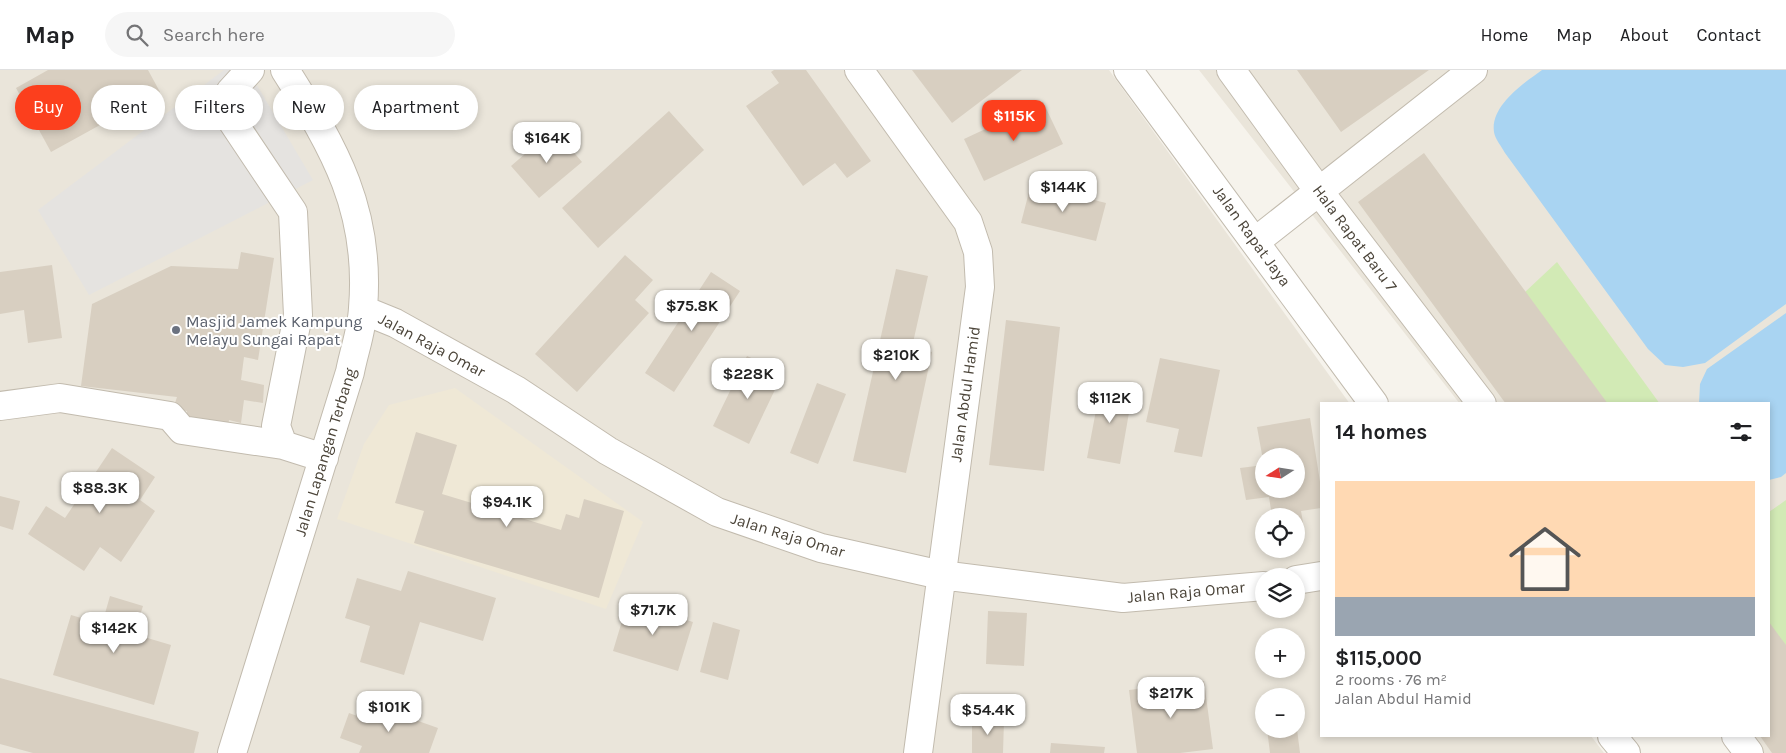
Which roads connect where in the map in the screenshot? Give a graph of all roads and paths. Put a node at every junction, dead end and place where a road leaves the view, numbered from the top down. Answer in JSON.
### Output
{"nodes":[{"id":1,"x":250,"y":70,"type":"edge"},
{"id":2,"x":285,"y":70,"type":"edge"},
{"id":3,"x":859,"y":70,"type":"edge"},
{"id":4,"x":1128,"y":70,"type":"edge"},
{"id":5,"x":1231,"y":70,"type":"edge"},
{"id":6,"x":1473,"y":70,"type":"edge"},
{"id":7,"x":1318,"y":190,"type":"junction"},
{"id":8,"x":1256,"y":241,"type":"junction"},
{"id":9,"x":363,"y":310,"type":"junction"},
{"id":10,"x":1373,"y":402,"type":"edge"},
{"id":11,"x":1480,"y":402,"type":"edge"},
{"id":12,"x":0,"y":406,"type":"edge"},
{"id":13,"x":283,"y":445,"type":"junction"},
{"id":14,"x":324,"y":458,"type":"junction"},
{"id":15,"x":941,"y":574,"type":"junction"},
{"id":16,"x":1320,"y":576,"type":"edge"},
{"id":17,"x":1305,"y":579,"type":"edge"},
{"id":18,"x":1255,"y":587,"type":"edge"},
{"id":19,"x":1613,"y":737,"type":"edge"},
{"id":20,"x":1737,"y":737,"type":"edge"},
{"id":21,"x":232,"y":753,"type":"edge"},
{"id":22,"x":918,"y":753,"type":"edge"},
{"id":23,"x":1626,"y":753,"type":"edge"},
{"id":24,"x":1749,"y":753,"type":"edge"}],
"edges":[{"from":1,"to":13,"type":"street"},
{"from":2,"to":9,"type":"street","name":"Jalan Lapangan Terbang"},
{"from":3,"to":15,"type":"street","name":"Jalan Abdul Hamid"},
{"from":4,"to":8,"type":"street","name":"Jalan Rapat Jaya"},
{"from":5,"to":7,"type":"street","name":"Hala Rapat Baru 7"},
{"from":6,"to":7,"type":"street"},
{"from":7,"to":8,"type":"street"},
{"from":7,"to":11,"type":"street","name":"Hala Rapat Baru 7"},
{"from":8,"to":10,"type":"street","name":"Jalan Rapat Jaya"},
{"from":9,"to":14,"type":"street","name":"Jalan Lapangan Terbang"},
{"from":9,"to":15,"type":"street","name":"Jalan Raja Omar"},
{"from":12,"to":13,"type":"street"},
{"from":13,"to":14,"type":"street"},
{"from":14,"to":21,"type":"street","name":"Jalan Lapangan Terbang"},
{"from":15,"to":18,"type":"street","name":"Jalan Raja Omar"},
{"from":15,"to":22,"type":"street","name":"Jalan Abdul Hamid"},
{"from":16,"to":17,"type":"street"},
{"from":19,"to":23,"type":"street"},
{"from":20,"to":24,"type":"street"}]}
